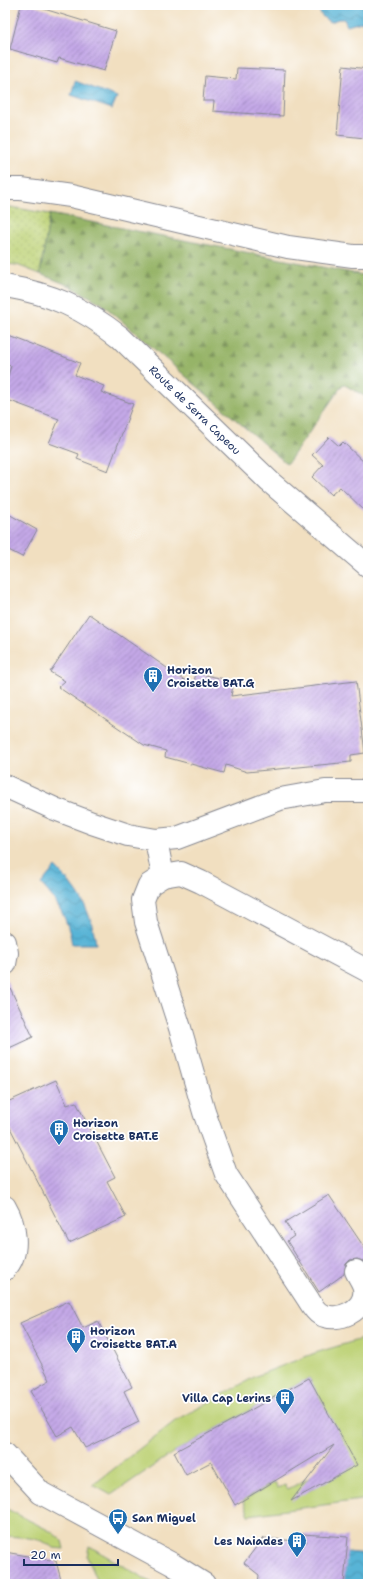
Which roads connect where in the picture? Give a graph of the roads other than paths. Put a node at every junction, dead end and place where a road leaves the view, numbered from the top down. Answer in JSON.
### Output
{"nodes":[{"id":1,"x":5,"y":188,"type":"edge"},
{"id":2,"x":368,"y":256,"type":"edge"},
{"id":3,"x":5,"y":286,"type":"edge"},
{"id":4,"x":368,"y":566,"type":"edge"},
{"id":5,"x":5,"y":786,"type":"edge"},
{"id":6,"x":368,"y":791,"type":"edge"},
{"id":7,"x":156,"y":840,"type":"junction"},
{"id":8,"x":163,"y":876,"type":"junction"},
{"id":9,"x":5,"y":942,"type":"edge"},
{"id":10,"x":5,"y":964,"type":"edge"},
{"id":11,"x":368,"y":971,"type":"edge"},
{"id":12,"x":5,"y":1206,"type":"edge"},
{"id":13,"x":5,"y":1269,"type":"edge"},
{"id":14,"x":356,"y":1271,"type":"dead end"},
{"id":15,"x":5,"y":1454,"type":"edge"},
{"id":16,"x":204,"y":1584,"type":"edge"}],
"edges":[{"from":1,"to":2,"type":"street"},
{"from":3,"to":4,"type":"street","name":"Route de Serra Capeou"},
{"from":5,"to":7,"type":"street"},
{"from":6,"to":7,"type":"street"},
{"from":7,"to":8,"type":"street"},
{"from":8,"to":11,"type":"street"},
{"from":8,"to":14,"type":"street"},
{"from":9,"to":10,"type":"street"},
{"from":12,"to":13,"type":"street"},
{"from":15,"to":16,"type":"street"}]}
